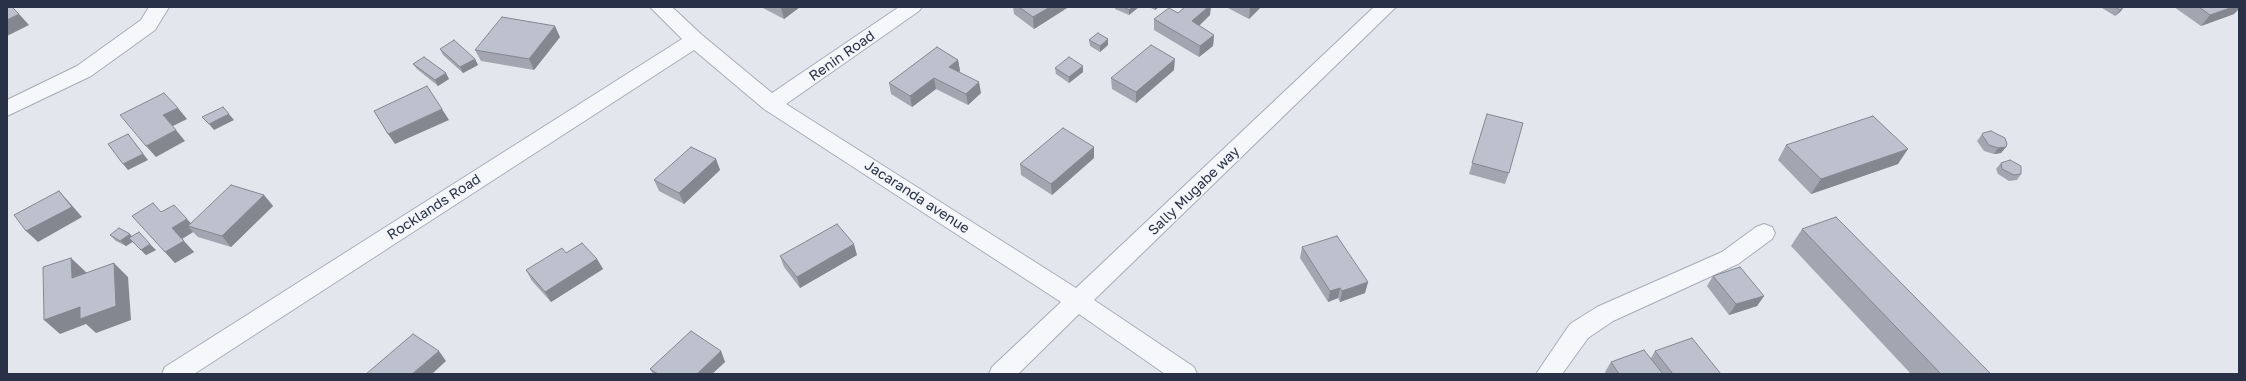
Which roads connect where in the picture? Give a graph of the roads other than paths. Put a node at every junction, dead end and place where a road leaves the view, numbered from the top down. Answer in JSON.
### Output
{"nodes":[{"id":1,"x":159,"y":7,"type":"edge"},
{"id":2,"x":660,"y":7,"type":"edge"},
{"id":3,"x":912,"y":7,"type":"edge"},
{"id":4,"x":1386,"y":7,"type":"edge"},
{"id":5,"x":695,"y":40,"type":"junction"},
{"id":6,"x":771,"y":104,"type":"junction"},
{"id":7,"x":7,"y":108,"type":"edge"},
{"id":8,"x":1764,"y":233,"type":"dead end"},
{"id":9,"x":1078,"y":301,"type":"junction"},
{"id":10,"x":174,"y":374,"type":"edge"},
{"id":11,"x":1001,"y":374,"type":"edge"},
{"id":12,"x":1185,"y":374,"type":"edge"},
{"id":13,"x":1548,"y":374,"type":"edge"}],
"edges":[{"from":1,"to":7,"type":"street"},
{"from":2,"to":5,"type":"street","name":"Jacaranda avenue"},
{"from":3,"to":6,"type":"street","name":"Renin Road"},
{"from":4,"to":9,"type":"street","name":"Sally Mugabe way"},
{"from":5,"to":6,"type":"street","name":"Jacaranda avenue"},
{"from":5,"to":10,"type":"street","name":"Rocklands Road"},
{"from":6,"to":9,"type":"street","name":"Jacaranda avenue"},
{"from":8,"to":13,"type":"street"},
{"from":9,"to":11,"type":"street","name":"Sally Mugabe way"},
{"from":9,"to":12,"type":"street","name":"Jacaranda avenue"}]}
